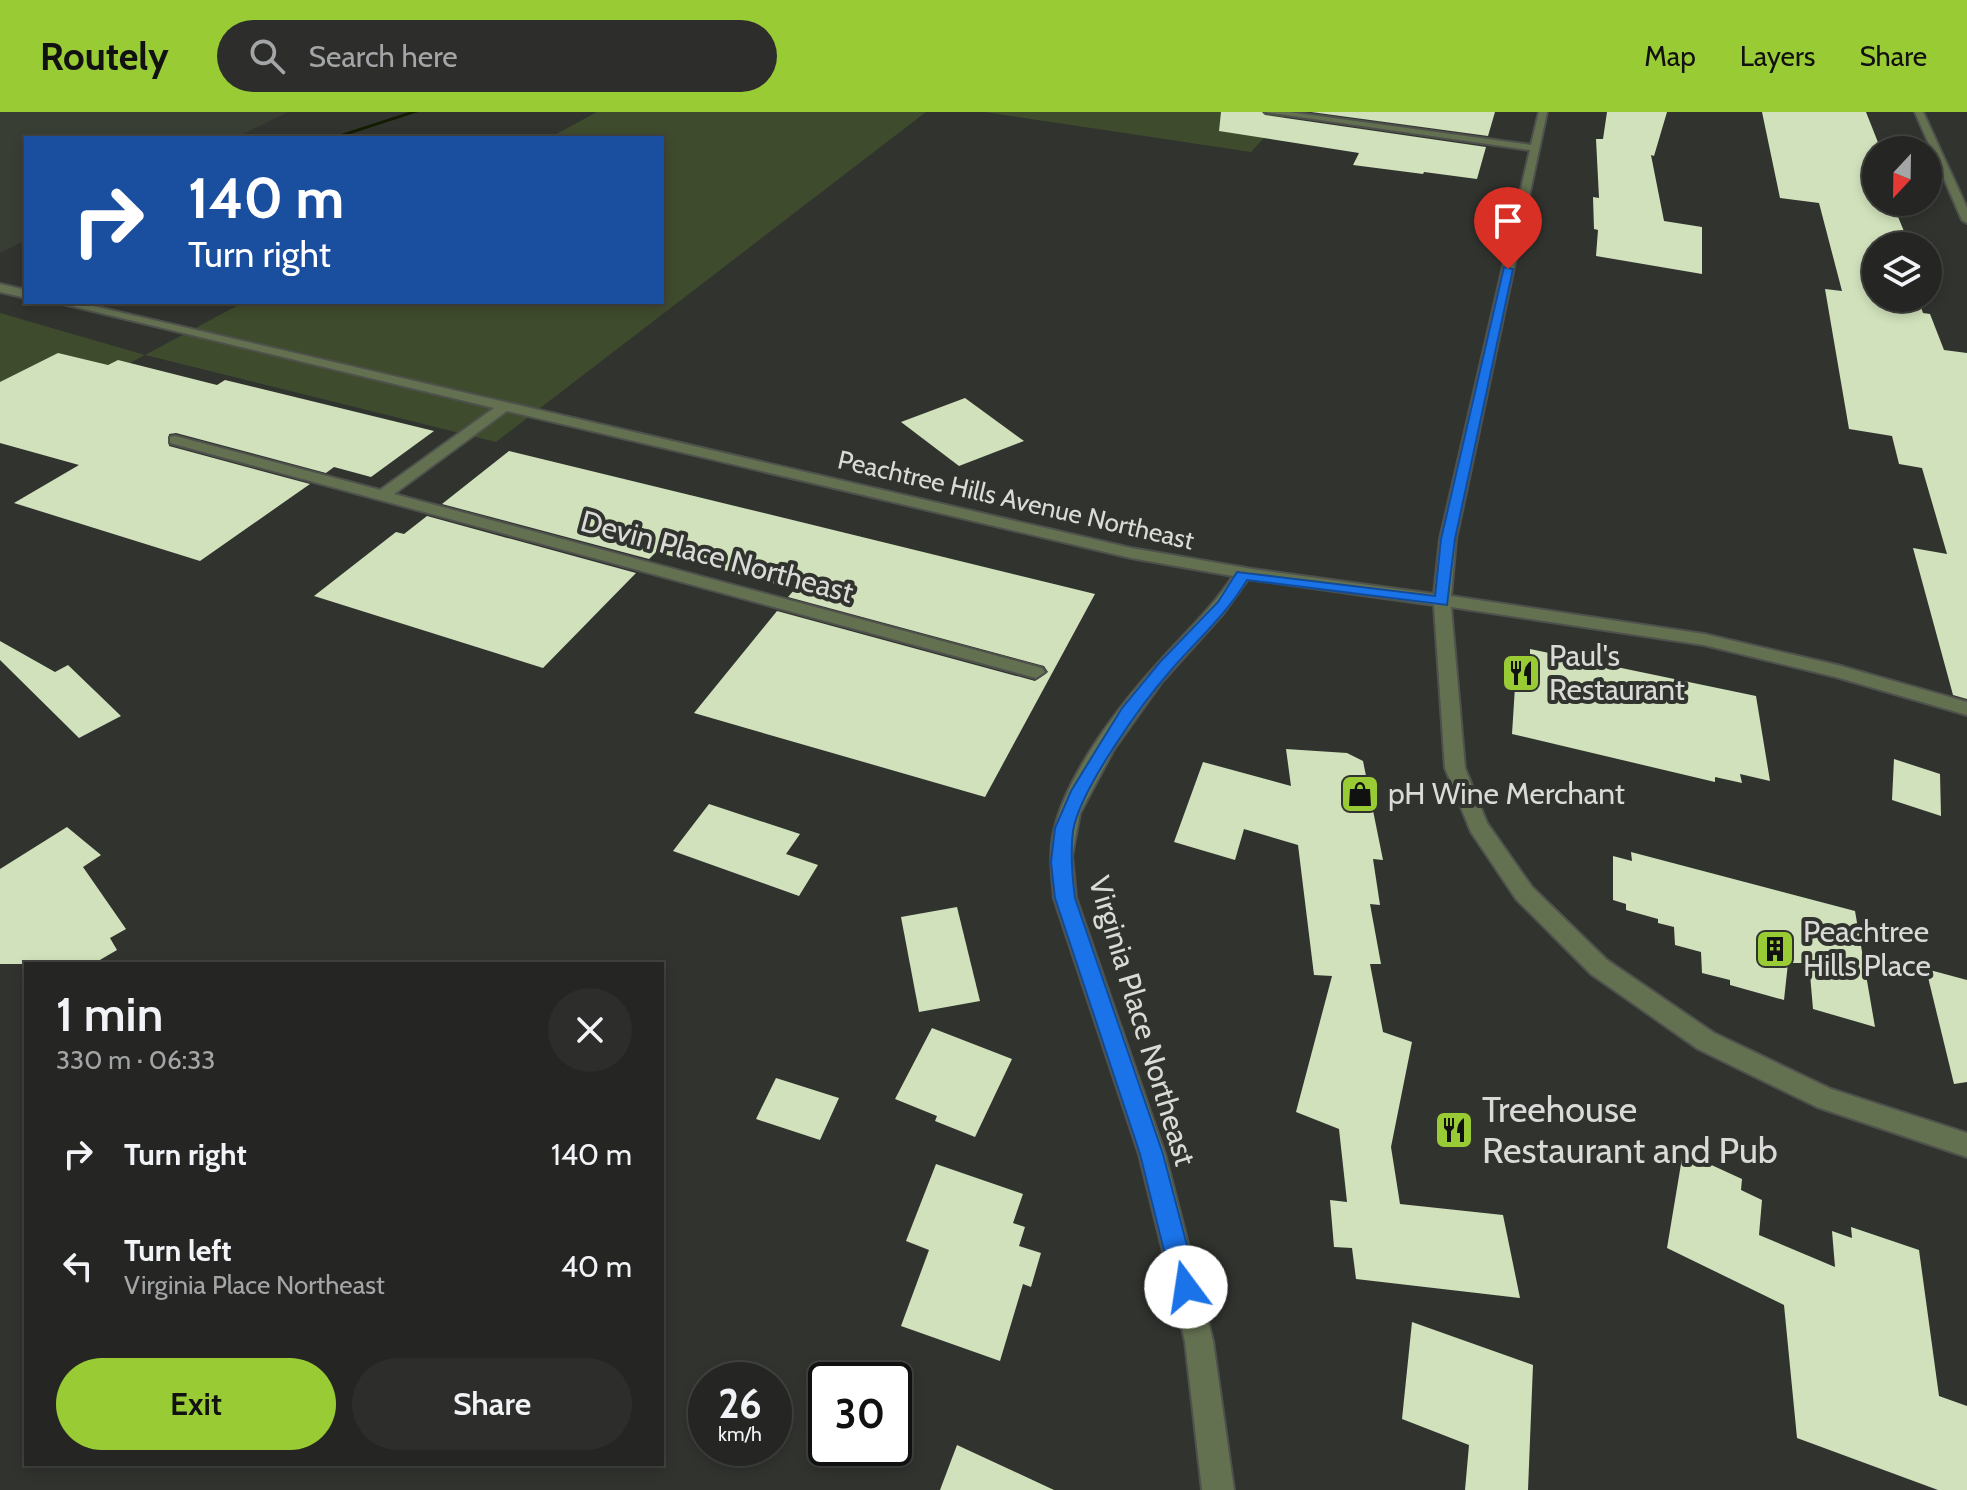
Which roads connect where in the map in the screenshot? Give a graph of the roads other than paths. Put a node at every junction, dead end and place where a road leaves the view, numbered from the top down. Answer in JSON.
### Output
{"nodes":[{"id":1,"x":1269,"y":112,"type":"edge"},
{"id":2,"x":1543,"y":112,"type":"edge"},
{"id":3,"x":1919,"y":112,"type":"edge"},
{"id":4,"x":1535,"y":148,"type":"junction"},
{"id":5,"x":1967,"y":220,"type":"edge"},
{"id":6,"x":0,"y":288,"type":"edge"},
{"id":7,"x":24,"y":294,"type":"edge"},
{"id":8,"x":70,"y":304,"type":"edge"},
{"id":9,"x":505,"y":406,"type":"junction"},
{"id":10,"x":175,"y":440,"type":"dead end"},
{"id":11,"x":383,"y":495,"type":"junction"},
{"id":12,"x":1242,"y":575,"type":"junction"},
{"id":13,"x":1442,"y":601,"type":"junction"},
{"id":14,"x":1036,"y":672,"type":"dead end"},
{"id":15,"x":1967,"y":709,"type":"edge"},
{"id":16,"x":1967,"y":1145,"type":"edge"},
{"id":17,"x":1218,"y":1490,"type":"edge"}],
"edges":[{"from":1,"to":4,"type":"street"},
{"from":2,"to":4,"type":"street"},
{"from":3,"to":5,"type":"street"},
{"from":4,"to":13,"type":"street"},
{"from":6,"to":7,"type":"street"},
{"from":8,"to":9,"type":"street","name":"Peachtree Hills Avenue Northeast"},
{"from":9,"to":11,"type":"street"},
{"from":9,"to":12,"type":"street","name":"Peachtree Hills Avenue Northeast"},
{"from":10,"to":11,"type":"street","name":"Devin Place Northeast"},
{"from":11,"to":14,"type":"street","name":"Devin Place Northeast"},
{"from":12,"to":13,"type":"street","name":"Peachtree Hills Avenue Northeast"},
{"from":12,"to":17,"type":"street","name":"Virginia Place Northeast"},
{"from":13,"to":15,"type":"street","name":"Peachtree Hills Avenue Northeast"},
{"from":13,"to":16,"type":"street"}]}
